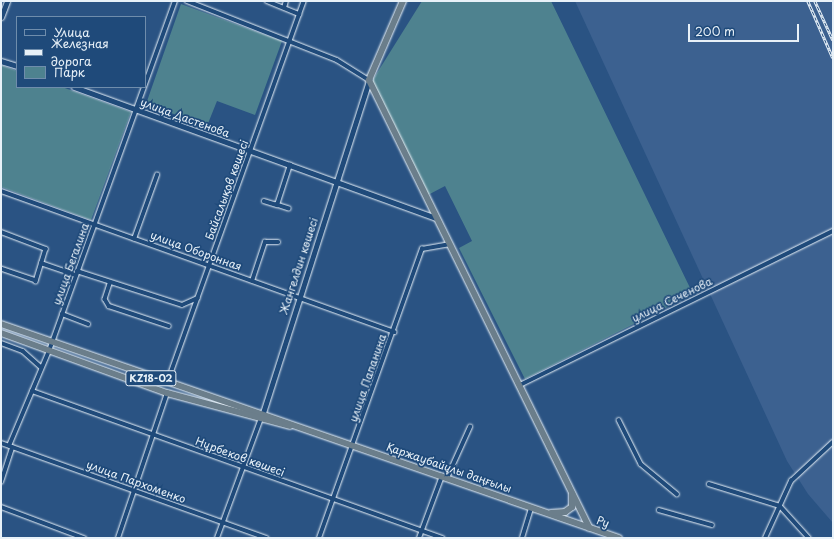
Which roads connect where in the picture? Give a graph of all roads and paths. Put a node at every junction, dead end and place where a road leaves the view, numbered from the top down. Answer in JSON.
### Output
{"nodes":[{"id":1,"x":7,"y":1,"type":"edge"},
{"id":2,"x":175,"y":1,"type":"edge"},
{"id":3,"x":187,"y":1,"type":"edge"},
{"id":4,"x":267,"y":1,"type":"edge"},
{"id":5,"x":286,"y":1,"type":"edge"},
{"id":6,"x":304,"y":1,"type":"edge"},
{"id":7,"x":403,"y":1,"type":"edge"},
{"id":8,"x":284,"y":8,"type":"junction"},
{"id":9,"x":299,"y":14,"type":"junction"},
{"id":10,"x":1,"y":17,"type":"edge"},
{"id":11,"x":290,"y":41,"type":"junction"},
{"id":12,"x":1,"y":60,"type":"edge"},
{"id":13,"x":16,"y":66,"type":"edge"},
{"id":14,"x":369,"y":80,"type":"junction"},
{"id":15,"x":146,"y":84,"type":"edge"},
{"id":16,"x":77,"y":88,"type":"edge"},
{"id":17,"x":145,"y":88,"type":"edge"},
{"id":18,"x":137,"y":110,"type":"junction"},
{"id":19,"x":250,"y":151,"type":"junction"},
{"id":20,"x":290,"y":165,"type":"junction"},
{"id":21,"x":157,"y":175,"type":"dead end"},
{"id":22,"x":338,"y":182,"type":"junction"},
{"id":23,"x":1,"y":191,"type":"edge"},
{"id":24,"x":264,"y":201,"type":"dead end"},
{"id":25,"x":277,"y":205,"type":"junction"},
{"id":26,"x":289,"y":209,"type":"dead end"},
{"id":27,"x":436,"y":218,"type":"junction"},
{"id":28,"x":95,"y":224,"type":"junction"},
{"id":29,"x":833,"y":231,"type":"edge"},
{"id":30,"x":1,"y":232,"type":"edge"},
{"id":31,"x":134,"y":238,"type":"junction"},
{"id":32,"x":278,"y":242,"type":"dead end"},
{"id":33,"x":449,"y":244,"type":"junction"},
{"id":34,"x":42,"y":263,"type":"junction"},
{"id":35,"x":210,"y":266,"type":"junction"},
{"id":36,"x":1,"y":269,"type":"edge"},
{"id":37,"x":76,"y":273,"type":"junction"},
{"id":38,"x":252,"y":281,"type":"junction"},
{"id":39,"x":110,"y":284,"type":"junction"},
{"id":40,"x":198,"y":298,"type":"junction"},
{"id":41,"x":300,"y":298,"type":"junction"},
{"id":42,"x":62,"y":314,"type":"junction"},
{"id":43,"x":1,"y":324,"type":"edge"},
{"id":44,"x":88,"y":324,"type":"dead end"},
{"id":45,"x":169,"y":326,"type":"dead end"},
{"id":46,"x":394,"y":332,"type":"junction"},
{"id":47,"x":1,"y":333,"type":"edge"},
{"id":48,"x":52,"y":342,"type":"junction"},
{"id":49,"x":1,"y":343,"type":"edge"},
{"id":50,"x":49,"y":351,"type":"junction"},
{"id":51,"x":41,"y":368,"type":"junction"},
{"id":52,"x":166,"y":384,"type":"junction"},
{"id":53,"x":520,"y":385,"type":"junction"},
{"id":54,"x":32,"y":391,"type":"junction"},
{"id":55,"x":167,"y":393,"type":"junction"},
{"id":56,"x":264,"y":412,"type":"junction"},
{"id":57,"x":619,"y":420,"type":"dead end"},
{"id":58,"x":260,"y":421,"type":"junction"},
{"id":59,"x":470,"y":427,"type":"dead end"},
{"id":60,"x":302,"y":428,"type":"junction"},
{"id":61,"x":153,"y":434,"type":"junction"},
{"id":62,"x":833,"y":442,"type":"edge"},
{"id":63,"x":1,"y":443,"type":"edge"},
{"id":64,"x":354,"y":445,"type":"junction"},
{"id":65,"x":10,"y":447,"type":"junction"},
{"id":66,"x":244,"y":469,"type":"junction"},
{"id":67,"x":444,"y":477,"type":"junction"},
{"id":68,"x":1,"y":482,"type":"edge"},
{"id":69,"x":568,"y":483,"type":"junction"},
{"id":70,"x":709,"y":484,"type":"dead end"},
{"id":71,"x":134,"y":490,"type":"junction"},
{"id":72,"x":677,"y":494,"type":"dead end"},
{"id":73,"x":332,"y":498,"type":"junction"},
{"id":74,"x":780,"y":506,"type":"junction"},
{"id":75,"x":1,"y":507,"type":"edge"},
{"id":76,"x":531,"y":508,"type":"junction"},
{"id":77,"x":538,"y":510,"type":"junction"},
{"id":78,"x":659,"y":510,"type":"dead end"},
{"id":79,"x":582,"y":513,"type":"junction"},
{"id":80,"x":222,"y":522,"type":"junction"},
{"id":81,"x":712,"y":525,"type":"dead end"},
{"id":82,"x":589,"y":528,"type":"junction"},
{"id":83,"x":422,"y":530,"type":"junction"},
{"id":84,"x":611,"y":536,"type":"junction"},
{"id":85,"x":84,"y":538,"type":"edge"},
{"id":86,"x":118,"y":538,"type":"edge"},
{"id":87,"x":217,"y":538,"type":"edge"},
{"id":88,"x":266,"y":538,"type":"edge"},
{"id":89,"x":319,"y":538,"type":"edge"},
{"id":90,"x":419,"y":538,"type":"edge"},
{"id":91,"x":443,"y":538,"type":"edge"},
{"id":92,"x":522,"y":538,"type":"edge"},
{"id":93,"x":619,"y":538,"type":"edge"},
{"id":94,"x":765,"y":538,"type":"edge"},
{"id":95,"x":809,"y":538,"type":"edge"}],
"edges":[{"from":1,"to":10,"type":"main road"},
{"from":2,"to":15,"type":"street","name":"улица Бегалина"},
{"from":3,"to":11,"type":"street"},
{"from":4,"to":8,"type":"street"},
{"from":5,"to":8,"type":"street"},
{"from":6,"to":9,"type":"street","name":"Байсалықов көшесі"},
{"from":7,"to":14,"type":"highway","name":"Жангелдин көшесі"},
{"from":8,"to":9,"type":"street"},
{"from":9,"to":11,"type":"street","name":"Байсалықов көшесі"},
{"from":11,"to":14,"type":"street"},
{"from":11,"to":19,"type":"street","name":"Байсалықов көшесі"},
{"from":12,"to":13,"type":"street"},
{"from":14,"to":22,"type":"street","name":"Жангелдин көшесі"},
{"from":14,"to":27,"type":"highway"},
{"from":16,"to":18,"type":"street","name":"улица Дастенова"},
{"from":17,"to":18,"type":"street","name":"улица Бегалина"},
{"from":18,"to":19,"type":"street","name":"улица Дастенова"},
{"from":18,"to":28,"type":"street","name":"улица Бегалина"},
{"from":19,"to":20,"type":"street","name":"улица Дастенова"},
{"from":19,"to":35,"type":"street","name":"Байсалықов көшесі"},
{"from":20,"to":22,"type":"street","name":"улица Дастенова"},
{"from":20,"to":25,"type":"street"},
{"from":21,"to":31,"type":"street","name":"улица Оборонная"},
{"from":22,"to":27,"type":"street","name":"улица Дастенова"},
{"from":22,"to":41,"type":"street","name":"Жангелдин көшесі"},
{"from":23,"to":28,"type":"street","name":"улица Оборонная"},
{"from":24,"to":25,"type":"street"},
{"from":25,"to":26,"type":"street"},
{"from":27,"to":33,"type":"highway"},
{"from":28,"to":31,"type":"street","name":"улица Оборонная"},
{"from":28,"to":37,"type":"street","name":"улица Бегалина"},
{"from":29,"to":53,"type":"street","name":"улица Сеченова"},
{"from":30,"to":34,"type":"street"},
{"from":31,"to":35,"type":"street","name":"улица Оборонная"},
{"from":32,"to":38,"type":"street","name":"улица Оборонная"},
{"from":33,"to":46,"type":"street","name":"улица Папанина"},
{"from":33,"to":53,"type":"highway"},
{"from":34,"to":36,"type":"street"},
{"from":34,"to":37,"type":"street"},
{"from":35,"to":38,"type":"street","name":"улица Оборонная"},
{"from":35,"to":40,"type":"street","name":"Байсалықов көшесі"},
{"from":37,"to":39,"type":"street"},
{"from":37,"to":42,"type":"street","name":"улица Бегалина"},
{"from":38,"to":41,"type":"street","name":"улица Оборонная"},
{"from":39,"to":40,"type":"street"},
{"from":39,"to":45,"type":"street"},
{"from":40,"to":52,"type":"street","name":"Байсалықов көшесі"},
{"from":41,"to":46,"type":"street","name":"улица Оборонная"},
{"from":41,"to":56,"type":"street","name":"Жангелдин көшесі"},
{"from":42,"to":44,"type":"street"},
{"from":42,"to":48,"type":"street","name":"улица Бегалина"},
{"from":43,"to":48,"type":"highway","name":"Қаржаубайұлы даңғылы","number":"KZ18-02"},
{"from":46,"to":64,"type":"street","name":"улица Папанина"},
{"from":47,"to":50,"type":"highway","name":"Қаржаубайұлы даңғылы","number":"KZ18-02"},
{"from":48,"to":50,"type":"street","name":"улица Бегалина"},
{"from":48,"to":52,"type":"highway","name":"Қаржаубайұлы даңғылы","number":"KZ18-02"},
{"from":49,"to":51,"type":"street"},
{"from":50,"to":51,"type":"street","name":"улица Бегалина"},
{"from":50,"to":55,"type":"highway","name":"Қаржаубайұлы даңғылы","number":"KZ18-02"},
{"from":51,"to":54,"type":"street","name":"улица Бегалина"},
{"from":52,"to":56,"type":"highway","name":"Қаржаубайұлы даңғылы","number":"KZ18-02"},
{"from":53,"to":69,"type":"highway"},
{"from":54,"to":61,"type":"street","name":"Нұрбеков көшесі"},
{"from":54,"to":65,"type":"street","name":"улица Бегалина"},
{"from":55,"to":58,"type":"highway","name":"Қаржаубайұлы даңғылы","number":"KZ18-02"},
{"from":55,"to":61,"type":"street"},
{"from":56,"to":58,"type":"street","name":"Жангелдин көшесі"},
{"from":56,"to":60,"type":"highway","name":"Қаржаубайұлы даңғылы","number":"KZ18-02"},
{"from":57,"to":72,"type":"street"},
{"from":58,"to":60,"type":"highway","name":"Қаржаубайұлы даңғылы","number":"KZ18-02"},
{"from":58,"to":66,"type":"street","name":"Жангелдин көшесі"},
{"from":59,"to":67,"type":"street"},
{"from":60,"to":64,"type":"highway","name":"Қаржаубайұлы даңғылы","number":"KZ18-02"},
{"from":61,"to":66,"type":"street","name":"Нұрбеков көшесі"},
{"from":61,"to":71,"type":"street"},
{"from":62,"to":74,"type":"street"},
{"from":63,"to":65,"type":"street","name":"улица Пархоменко"},
{"from":64,"to":67,"type":"highway","name":"Қаржаубайұлы даңғылы","number":"KZ18-02"},
{"from":64,"to":73,"type":"street","name":"улица Папанина"},
{"from":65,"to":68,"type":"street","name":"улица Бегалина"},
{"from":65,"to":71,"type":"street","name":"улица Пархоменко"},
{"from":66,"to":73,"type":"street","name":"Нұрбеков көшесі"},
{"from":66,"to":80,"type":"street","name":"Жангелдин көшесі"},
{"from":67,"to":76,"type":"highway","name":"Қаржаубайұлы даңғылы","number":"KZ18-02"},
{"from":67,"to":83,"type":"street"},
{"from":69,"to":77,"type":"highway"},
{"from":69,"to":79,"type":"highway"},
{"from":70,"to":74,"type":"street"},
{"from":71,"to":80,"type":"street","name":"улица Пархоменко"},
{"from":71,"to":86,"type":"street"},
{"from":73,"to":83,"type":"street","name":"Нұрбеков көшесі"},
{"from":73,"to":89,"type":"street","name":"улица Папанина"},
{"from":74,"to":94,"type":"street"},
{"from":74,"to":95,"type":"street"},
{"from":75,"to":85,"type":"street"},
{"from":76,"to":77,"type":"highway","name":"Қаржаубайұлы даңғылы","number":"KZ18-02"},
{"from":76,"to":92,"type":"street"},
{"from":77,"to":82,"type":"highway","name":"Қаржаубайұлы даңғылы","number":"KZ18-02"},
{"from":78,"to":81,"type":"street"},
{"from":79,"to":82,"type":"highway"},
{"from":79,"to":84,"type":"highway"},
{"from":80,"to":87,"type":"street","name":"Жангелдин көшесі"},
{"from":80,"to":88,"type":"street","name":"улица Пархоменко"},
{"from":82,"to":84,"type":"highway","name":"Ру","number":"KZ18-02"},
{"from":83,"to":90,"type":"street"},
{"from":83,"to":91,"type":"street","name":"Нұрбеков көшесі"},
{"from":84,"to":93,"type":"highway","number":"KZ18-02"}]}
